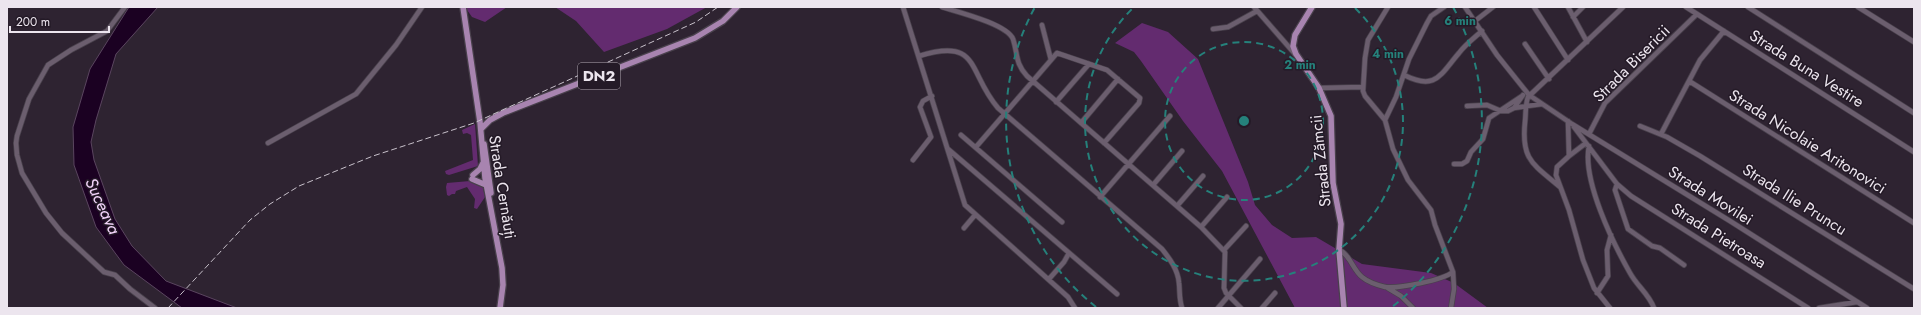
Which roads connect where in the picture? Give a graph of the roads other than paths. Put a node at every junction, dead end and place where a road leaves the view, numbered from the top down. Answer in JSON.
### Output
{"nodes":[{"id":1,"x":125,"y":7,"type":"edge"},
{"id":2,"x":422,"y":7,"type":"edge"},
{"id":3,"x":463,"y":7,"type":"edge"},
{"id":4,"x":737,"y":7,"type":"edge"},
{"id":5,"x":903,"y":7,"type":"edge"},
{"id":6,"x":942,"y":7,"type":"edge"},
{"id":7,"x":1312,"y":7,"type":"edge"},
{"id":8,"x":1388,"y":7,"type":"edge"},
{"id":9,"x":1444,"y":7,"type":"edge"},
{"id":10,"x":1465,"y":7,"type":"edge"},
{"id":11,"x":1493,"y":7,"type":"edge"},
{"id":12,"x":1534,"y":7,"type":"edge"},
{"id":13,"x":1568,"y":7,"type":"edge"},
{"id":14,"x":1583,"y":7,"type":"edge"},
{"id":15,"x":1624,"y":7,"type":"edge"},
{"id":16,"x":1686,"y":7,"type":"edge"},
{"id":17,"x":1748,"y":7,"type":"edge"},
{"id":18,"x":1858,"y":7,"type":"edge"},
{"id":19,"x":1255,"y":9,"type":"edge"},
{"id":20,"x":1697,"y":14,"type":"junction"},
{"id":21,"x":1573,"y":16,"type":"junction"},
{"id":22,"x":1475,"y":21,"type":"junction"},
{"id":23,"x":1042,"y":25,"type":"dead end"},
{"id":24,"x":1213,"y":28,"type":"dead end"},
{"id":25,"x":1482,"y":31,"type":"junction"},
{"id":26,"x":1724,"y":31,"type":"junction"},
{"id":27,"x":1295,"y":35,"type":"junction"},
{"id":28,"x":1286,"y":42,"type":"junction"},
{"id":29,"x":1587,"y":42,"type":"junction"},
{"id":30,"x":1914,"y":42,"type":"edge"},
{"id":31,"x":1525,"y":44,"type":"dead end"},
{"id":32,"x":1296,"y":54,"type":"junction"},
{"id":33,"x":919,"y":56,"type":"junction"},
{"id":34,"x":1051,"y":60,"type":"junction"},
{"id":35,"x":1568,"y":60,"type":"junction"},
{"id":36,"x":1089,"y":64,"type":"junction"},
{"id":37,"x":1404,"y":75,"type":"junction"},
{"id":38,"x":1548,"y":78,"type":"junction"},
{"id":39,"x":1118,"y":79,"type":"junction"},
{"id":40,"x":1689,"y":81,"type":"junction"},
{"id":41,"x":1033,"y":82,"type":"junction"},
{"id":42,"x":1319,"y":88,"type":"junction"},
{"id":43,"x":1362,"y":88,"type":"junction"},
{"id":44,"x":1526,"y":94,"type":"junction"},
{"id":45,"x":932,"y":96,"type":"junction"},
{"id":46,"x":1056,"y":102,"type":"junction"},
{"id":47,"x":1542,"y":104,"type":"junction"},
{"id":48,"x":1467,"y":106,"type":"dead end"},
{"id":49,"x":1526,"y":107,"type":"junction"},
{"id":50,"x":1514,"y":108,"type":"junction"},
{"id":51,"x":1499,"y":110,"type":"junction"},
{"id":52,"x":1914,"y":113,"type":"edge"},
{"id":53,"x":1005,"y":114,"type":"junction"},
{"id":54,"x":1170,"y":116,"type":"dead end"},
{"id":55,"x":1385,"y":120,"type":"junction"},
{"id":56,"x":1570,"y":122,"type":"junction"},
{"id":57,"x":1081,"y":123,"type":"junction"},
{"id":58,"x":1640,"y":126,"type":"dead end"},
{"id":59,"x":481,"y":129,"type":"junction"},
{"id":60,"x":1589,"y":134,"type":"junction"},
{"id":61,"x":1661,"y":134,"type":"junction"},
{"id":62,"x":961,"y":135,"type":"dead end"},
{"id":63,"x":268,"y":143,"type":"dead end"},
{"id":64,"x":1104,"y":144,"type":"junction"},
{"id":65,"x":1588,"y":145,"type":"junction"},
{"id":66,"x":976,"y":147,"type":"junction"},
{"id":67,"x":948,"y":149,"type":"junction"},
{"id":68,"x":1182,"y":151,"type":"dead end"},
{"id":69,"x":1914,"y":152,"type":"edge"},
{"id":70,"x":1569,"y":156,"type":"junction"},
{"id":71,"x":913,"y":160,"type":"dead end"},
{"id":72,"x":483,"y":163,"type":"junction"},
{"id":73,"x":1128,"y":164,"type":"junction"},
{"id":74,"x":1454,"y":164,"type":"dead end"},
{"id":75,"x":1203,"y":176,"type":"dead end"},
{"id":76,"x":1616,"y":184,"type":"junction"},
{"id":77,"x":486,"y":185,"type":"junction"},
{"id":78,"x":1153,"y":185,"type":"junction"},
{"id":79,"x":1560,"y":186,"type":"junction"},
{"id":80,"x":1100,"y":197,"type":"junction"},
{"id":81,"x":1227,"y":197,"type":"dead end"},
{"id":82,"x":1177,"y":206,"type":"junction"},
{"id":83,"x":975,"y":215,"type":"junction"},
{"id":84,"x":1062,"y":222,"type":"dead end"},
{"id":85,"x":1914,"y":223,"type":"edge"},
{"id":86,"x":1246,"y":226,"type":"dead end"},
{"id":87,"x":1201,"y":227,"type":"junction"},
{"id":88,"x":964,"y":228,"type":"dead end"},
{"id":89,"x":1611,"y":235,"type":"junction"},
{"id":90,"x":499,"y":249,"type":"junction"},
{"id":91,"x":1224,"y":250,"type":"junction"},
{"id":92,"x":1339,"y":250,"type":"junction"},
{"id":93,"x":1069,"y":254,"type":"junction"},
{"id":94,"x":1260,"y":259,"type":"dead end"},
{"id":95,"x":1684,"y":264,"type":"dead end"},
{"id":96,"x":1453,"y":272,"type":"junction"},
{"id":97,"x":1049,"y":279,"type":"junction"},
{"id":98,"x":1386,"y":287,"type":"junction"},
{"id":99,"x":1914,"y":289,"type":"edge"},
{"id":100,"x":1275,"y":293,"type":"dead end"},
{"id":101,"x":1597,"y":293,"type":"junction"},
{"id":102,"x":1117,"y":294,"type":"dead end"},
{"id":103,"x":1228,"y":296,"type":"junction"},
{"id":104,"x":1857,"y":302,"type":"junction"},
{"id":105,"x":155,"y":308,"type":"edge"},
{"id":106,"x":500,"y":308,"type":"edge"},
{"id":107,"x":1075,"y":308,"type":"edge"},
{"id":108,"x":1182,"y":308,"type":"edge"},
{"id":109,"x":1218,"y":308,"type":"edge"},
{"id":110,"x":1241,"y":308,"type":"edge"},
{"id":111,"x":1262,"y":308,"type":"edge"},
{"id":112,"x":1344,"y":308,"type":"edge"},
{"id":113,"x":1414,"y":308,"type":"edge"},
{"id":114,"x":1451,"y":308,"type":"edge"},
{"id":115,"x":1610,"y":308,"type":"edge"},
{"id":116,"x":1654,"y":308,"type":"edge"},
{"id":117,"x":1808,"y":308,"type":"edge"},
{"id":118,"x":1819,"y":308,"type":"edge"},
{"id":119,"x":1858,"y":308,"type":"edge"},
{"id":120,"x":1867,"y":308,"type":"edge"}],
"edges":[{"from":1,"to":105,"type":"street"},
{"from":2,"to":63,"type":"street"},
{"from":3,"to":59,"type":"main road","name":"Strada Cernăuți"},
{"from":4,"to":59,"type":"main road","number":"DN2"},
{"from":5,"to":33,"type":"street"},
{"from":6,"to":41,"type":"street"},
{"from":7,"to":27,"type":"main road"},
{"from":8,"to":43,"type":"street"},
{"from":9,"to":37,"type":"street"},
{"from":10,"to":22,"type":"street","name":"Strada Movilei"},
{"from":11,"to":22,"type":"street"},
{"from":12,"to":35,"type":"street"},
{"from":13,"to":21,"type":"street"},
{"from":14,"to":21,"type":"street"},
{"from":15,"to":29,"type":"street"},
{"from":16,"to":20,"type":"street","name":"Strada Buna Vestire"},
{"from":17,"to":52,"type":"street"},
{"from":18,"to":30,"type":"street"},
{"from":19,"to":24,"type":"street"},
{"from":19,"to":28,"type":"street","name":"Strada Zămcii"},
{"from":20,"to":26,"type":"street","name":"Strada Buna Vestire"},
{"from":20,"to":60,"type":"street","name":"Strada Bisericii"},
{"from":21,"to":29,"type":"street"},
{"from":22,"to":25,"type":"street","name":"Strada Movilei"},
{"from":23,"to":34,"type":"street"},
{"from":25,"to":37,"type":"street"},
{"from":25,"to":44,"type":"street","name":"Strada Movilei"},
{"from":26,"to":40,"type":"street"},
{"from":26,"to":69,"type":"street","name":"Strada Buna Vestire"},
{"from":27,"to":28,"type":"street"},
{"from":27,"to":32,"type":"main road"},
{"from":28,"to":32,"type":"street","name":"Strada Zămcii"},
{"from":29,"to":35,"type":"street"},
{"from":31,"to":38,"type":"street"},
{"from":32,"to":42,"type":"main road","name":"Strada Zămcii"},
{"from":33,"to":45,"type":"street"},
{"from":33,"to":53,"type":"street"},
{"from":34,"to":36,"type":"street"},
{"from":34,"to":41,"type":"street"},
{"from":35,"to":38,"type":"street"},
{"from":36,"to":39,"type":"street"},
{"from":36,"to":46,"type":"street"},
{"from":37,"to":55,"type":"street"},
{"from":38,"to":44,"type":"street"},
{"from":39,"to":57,"type":"street"},
{"from":39,"to":64,"type":"street"},
{"from":40,"to":61,"type":"street"},
{"from":40,"to":85,"type":"street","name":"Strada Nicolaie Aritonovici"},
{"from":41,"to":46,"type":"street"},
{"from":41,"to":53,"type":"street"},
{"from":42,"to":43,"type":"street"},
{"from":42,"to":92,"type":"main road","name":"Strada Zămcii"},
{"from":43,"to":55,"type":"street"},
{"from":44,"to":47,"type":"street","name":"Strada Movilei"},
{"from":44,"to":49,"type":"street"},
{"from":44,"to":50,"type":"street"},
{"from":44,"to":51,"type":"street"},
{"from":45,"to":67,"type":"street"},
{"from":45,"to":71,"type":"street"},
{"from":46,"to":57,"type":"street"},
{"from":47,"to":49,"type":"street"},
{"from":47,"to":56,"type":"street","name":"Strada Movilei"},
{"from":48,"to":51,"type":"street"},
{"from":49,"to":50,"type":"street"},
{"from":49,"to":79,"type":"street"},
{"from":50,"to":51,"type":"street"},
{"from":51,"to":74,"type":"street"},
{"from":53,"to":66,"type":"street"},
{"from":53,"to":80,"type":"street"},
{"from":54,"to":73,"type":"street"},
{"from":55,"to":96,"type":"street"},
{"from":56,"to":60,"type":"street","name":"Strada Movilei"},
{"from":56,"to":65,"type":"street","name":"Strada Pietroasa"},
{"from":56,"to":70,"type":"street"},
{"from":57,"to":64,"type":"street"},
{"from":58,"to":61,"type":"street","name":"Strada Ilie Pruncu"},
{"from":59,"to":72,"type":"main road","name":"Strada Cernăuți"},
{"from":59,"to":90,"type":"main road","name":"Strada Cernăuți"},
{"from":60,"to":104,"type":"street","name":"Strada Movilei"},
{"from":61,"to":99,"type":"street","name":"Strada Ilie Pruncu"},
{"from":62,"to":66,"type":"street"},
{"from":64,"to":73,"type":"street"},
{"from":65,"to":70,"type":"street"},
{"from":65,"to":76,"type":"street","name":"Strada Pietroasa"},
{"from":65,"to":89,"type":"street"},
{"from":66,"to":84,"type":"street"},
{"from":67,"to":83,"type":"street"},
{"from":67,"to":93,"type":"street"},
{"from":68,"to":78,"type":"street"},
{"from":70,"to":79,"type":"street"},
{"from":72,"to":77,"type":"main road","name":"Strada Cernăuți"},
{"from":72,"to":77,"type":"main road"},
{"from":73,"to":78,"type":"street"},
{"from":73,"to":80,"type":"street"},
{"from":75,"to":82,"type":"street"},
{"from":76,"to":95,"type":"street","name":"Strada Pietroasa"},
{"from":76,"to":117,"type":"street","name":"Strada Pietroasa"},
{"from":77,"to":90,"type":"main road","name":"Strada Cernăuți"},
{"from":78,"to":82,"type":"street"},
{"from":79,"to":101,"type":"street"},
{"from":80,"to":108,"type":"street"},
{"from":81,"to":87,"type":"street"},
{"from":82,"to":87,"type":"street"},
{"from":83,"to":88,"type":"street"},
{"from":83,"to":97,"type":"street"},
{"from":86,"to":91,"type":"street"},
{"from":87,"to":91,"type":"street"},
{"from":89,"to":101,"type":"street"},
{"from":89,"to":116,"type":"street"},
{"from":90,"to":106,"type":"main road","name":"Strada Cernăuți"},
{"from":91,"to":103,"type":"street"},
{"from":92,"to":98,"type":"street"},
{"from":92,"to":112,"type":"main road","name":"Strada Zămcii"},
{"from":93,"to":97,"type":"street"},
{"from":93,"to":102,"type":"street"},
{"from":94,"to":103,"type":"street"},
{"from":96,"to":98,"type":"street"},
{"from":96,"to":114,"type":"street"},
{"from":97,"to":107,"type":"street"},
{"from":98,"to":113,"type":"street"},
{"from":100,"to":111,"type":"street"},
{"from":101,"to":115,"type":"street"},
{"from":103,"to":109,"type":"street"},
{"from":103,"to":110,"type":"street"},
{"from":104,"to":118,"type":"street"},
{"from":104,"to":119,"type":"street"},
{"from":104,"to":120,"type":"street","name":"Strada Movilei"}]}
